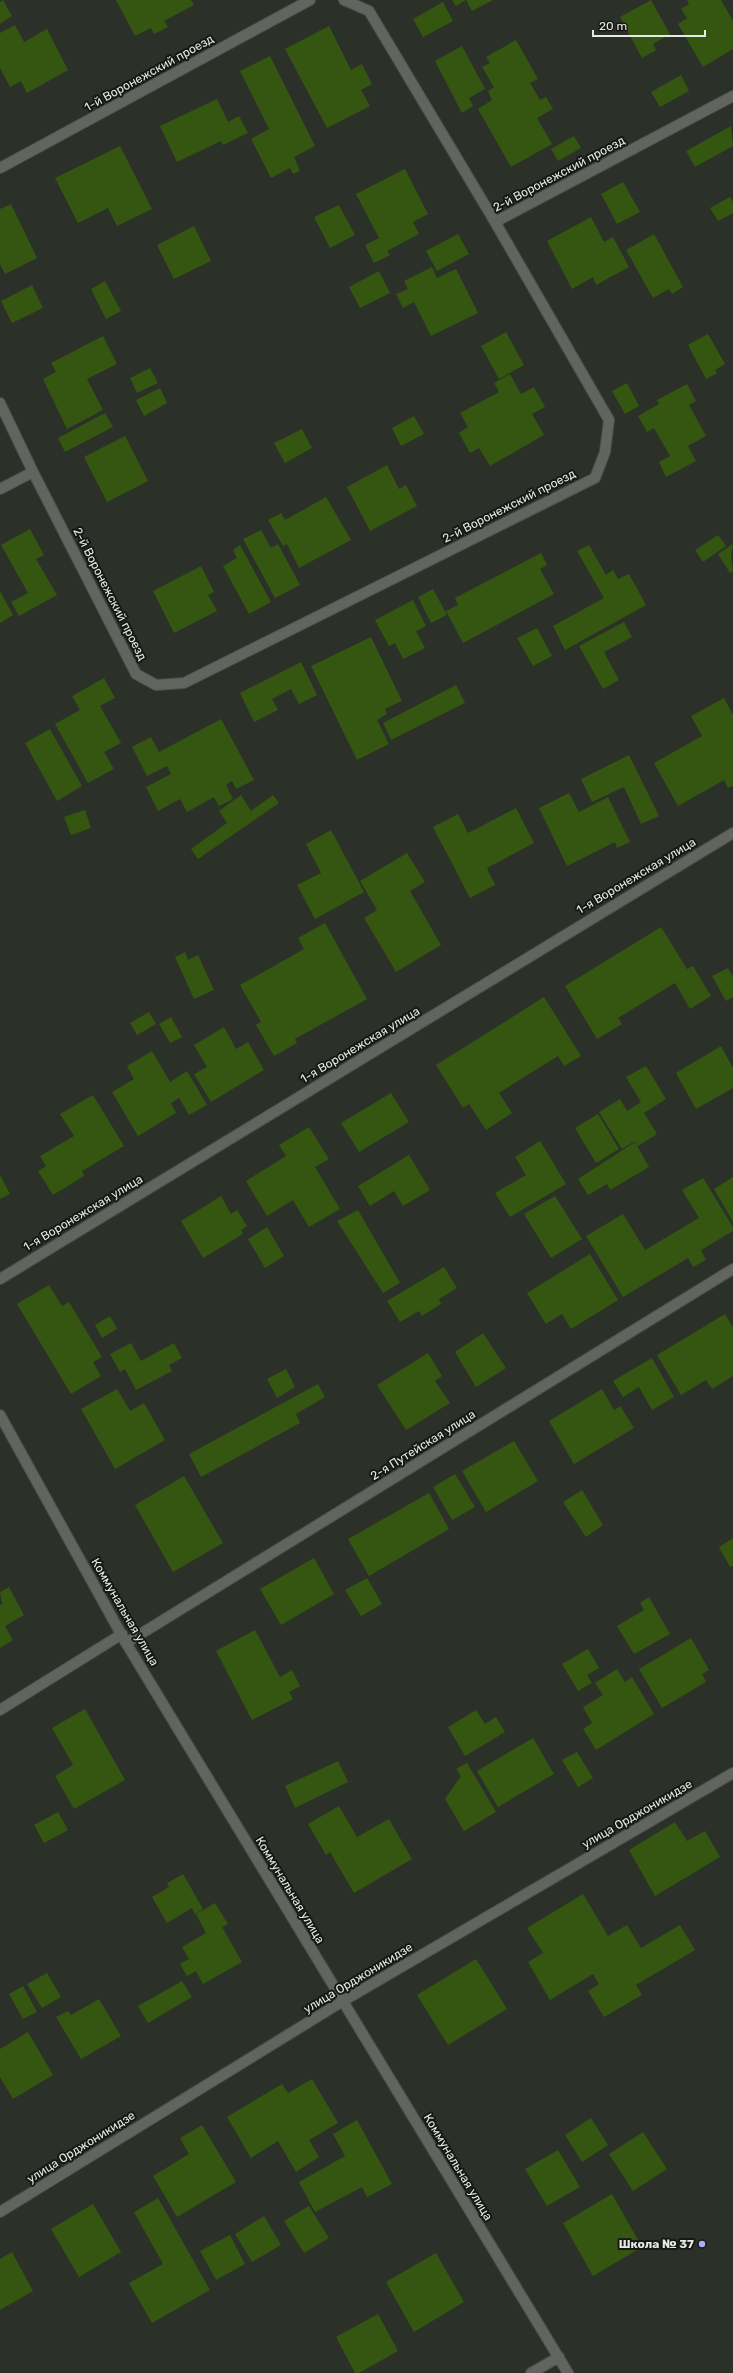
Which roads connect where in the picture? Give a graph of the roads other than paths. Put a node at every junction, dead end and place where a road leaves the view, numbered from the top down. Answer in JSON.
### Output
{"nodes":[{"id":1,"x":310,"y":0,"type":"edge"},
{"id":2,"x":344,"y":0,"type":"edge"},
{"id":3,"x":733,"y":96,"type":"edge"},
{"id":4,"x":0,"y":168,"type":"edge"},
{"id":5,"x":495,"y":222,"type":"junction"},
{"id":6,"x":0,"y":403,"type":"edge"},
{"id":7,"x":33,"y":472,"type":"junction"},
{"id":8,"x":0,"y":489,"type":"edge"},
{"id":9,"x":733,"y":833,"type":"edge"},
{"id":10,"x":733,"y":1268,"type":"edge"},
{"id":11,"x":0,"y":1279,"type":"edge"},
{"id":12,"x":0,"y":1415,"type":"edge"},
{"id":13,"x":124,"y":1639,"type":"junction"},
{"id":14,"x":0,"y":1710,"type":"edge"},
{"id":15,"x":733,"y":1773,"type":"edge"},
{"id":16,"x":343,"y":2001,"type":"junction"},
{"id":17,"x":0,"y":2212,"type":"edge"},
{"id":18,"x":559,"y":2357,"type":"junction"},
{"id":19,"x":531,"y":2373,"type":"edge"},
{"id":20,"x":568,"y":2373,"type":"edge"}],
"edges":[{"from":1,"to":4,"type":"street","name":"1-й Воронежский проезд"},
{"from":2,"to":5,"type":"street"},
{"from":3,"to":5,"type":"street","name":"2-й Воронежский проезд"},
{"from":5,"to":7,"type":"street","name":"2-й Воронежский проезд"},
{"from":6,"to":7,"type":"street"},
{"from":7,"to":8,"type":"street"},
{"from":9,"to":11,"type":"street","name":"1-я Воронежская улица"},
{"from":10,"to":13,"type":"street","name":"2-я Путейская улица"},
{"from":12,"to":13,"type":"street","name":"Коммунальная улица"},
{"from":13,"to":14,"type":"street","name":"2-я Путейская улица"},
{"from":13,"to":16,"type":"street","name":"Коммунальная улица"},
{"from":15,"to":16,"type":"street","name":"улица Орджоникидзе"},
{"from":16,"to":17,"type":"street","name":"улица Орджоникидзе"},
{"from":16,"to":18,"type":"street","name":"Коммунальная улица"},
{"from":18,"to":19,"type":"street"},
{"from":18,"to":20,"type":"street","name":"Коммунальная улица"}]}
